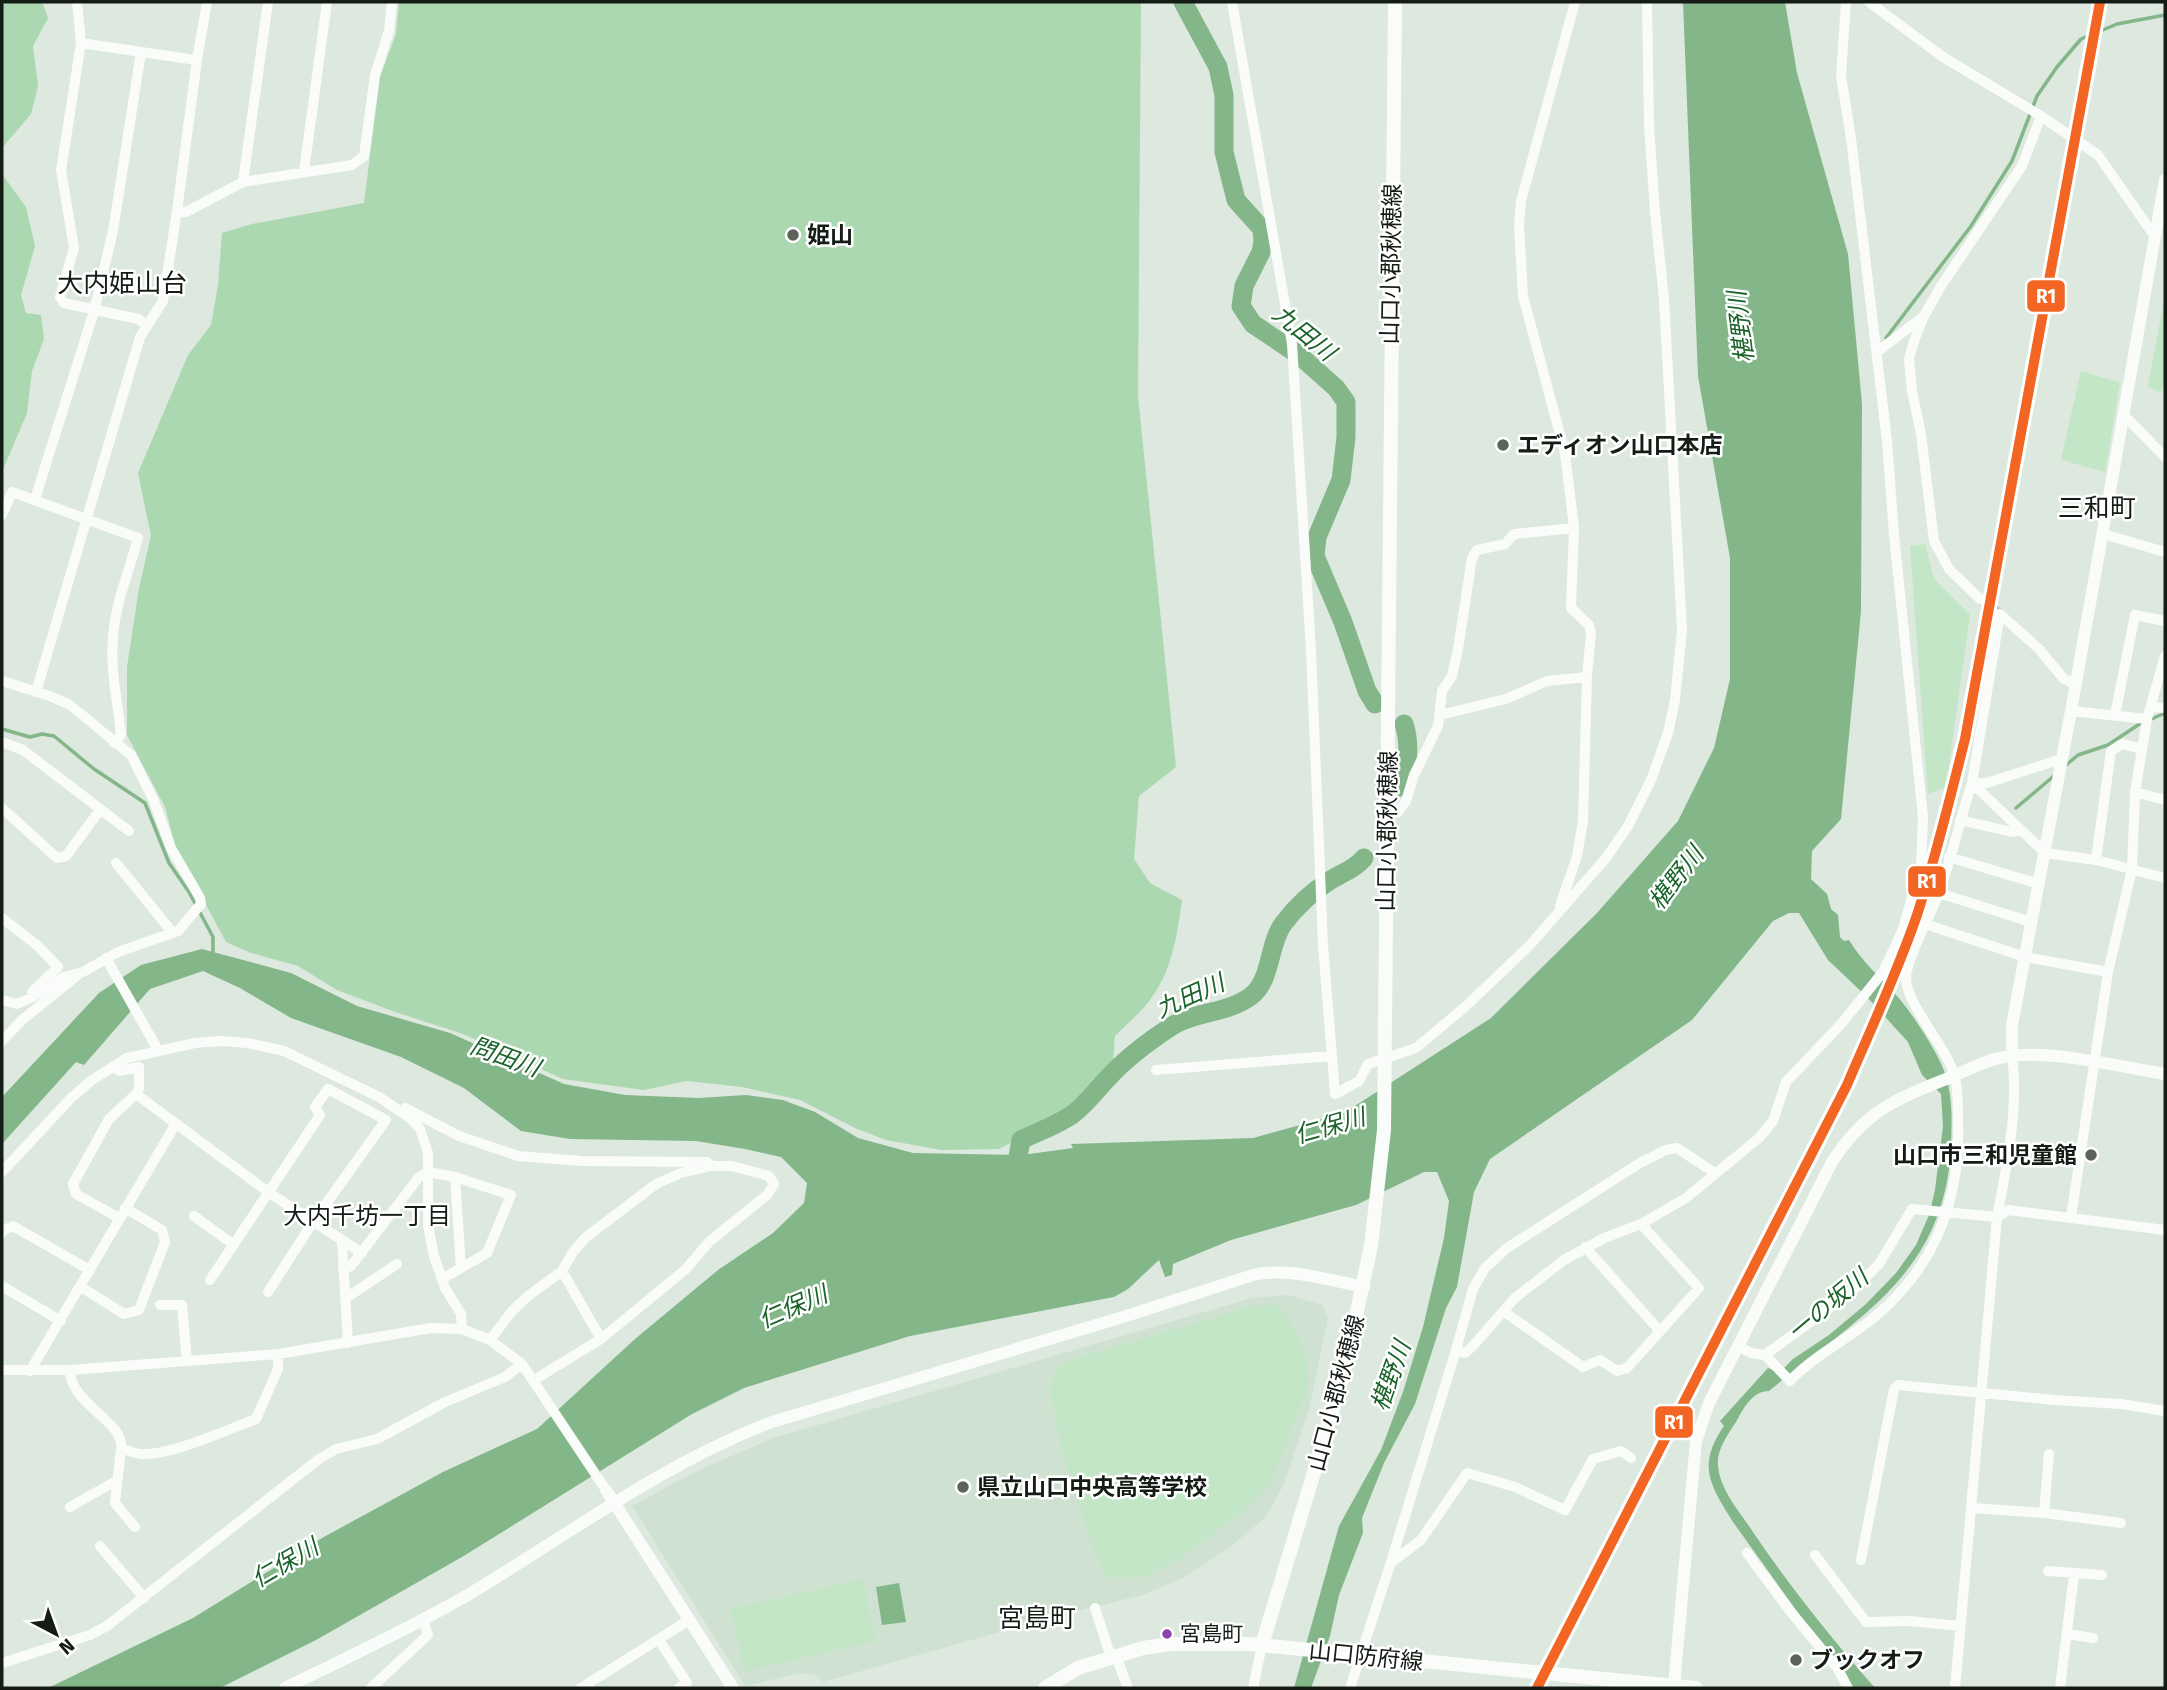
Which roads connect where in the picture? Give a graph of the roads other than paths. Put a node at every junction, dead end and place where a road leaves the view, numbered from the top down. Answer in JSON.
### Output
{"nodes":[{"id":1,"x":77,"y":2,"type":"edge"},
{"id":2,"x":207,"y":2,"type":"edge"},
{"id":3,"x":268,"y":2,"type":"edge"},
{"id":4,"x":327,"y":2,"type":"edge"},
{"id":5,"x":392,"y":2,"type":"edge"},
{"id":6,"x":1232,"y":2,"type":"edge"},
{"id":7,"x":1395,"y":2,"type":"edge"},
{"id":8,"x":1575,"y":2,"type":"edge"},
{"id":9,"x":1647,"y":2,"type":"edge"},
{"id":10,"x":1846,"y":2,"type":"edge"},
{"id":11,"x":1869,"y":2,"type":"edge"},
{"id":12,"x":81,"y":43,"type":"junction"},
{"id":13,"x":141,"y":52,"type":"junction"},
{"id":14,"x":197,"y":60,"type":"junction"},
{"id":15,"x":2041,"y":116,"type":"junction"},
{"id":16,"x":304,"y":171,"type":"junction"},
{"id":17,"x":2165,"y":180,"type":"edge"},
{"id":18,"x":243,"y":182,"type":"junction"},
{"id":19,"x":177,"y":211,"type":"junction"},
{"id":20,"x":2160,"y":240,"type":"edge"},
{"id":21,"x":94,"y":311,"type":"junction"},
{"id":22,"x":1924,"y":316,"type":"junction"},
{"id":23,"x":147,"y":325,"type":"junction"},
{"id":24,"x":1877,"y":352,"type":"junction"},
{"id":25,"x":2123,"y":414,"type":"junction"},
{"id":26,"x":2165,"y":457,"type":"edge"},
{"id":27,"x":35,"y":499,"type":"junction"},
{"id":28,"x":2,"y":515,"type":"edge"},
{"id":29,"x":85,"y":518,"type":"junction"},
{"id":30,"x":1574,"y":528,"type":"junction"},
{"id":31,"x":2103,"y":534,"type":"junction"},
{"id":32,"x":2165,"y":552,"type":"edge"},
{"id":33,"x":1981,"y":600,"type":"tunnel mouth"},
{"id":34,"x":2165,"y":621,"type":"edge"},
{"id":35,"x":2165,"y":656,"type":"edge"},
{"id":36,"x":1587,"y":677,"type":"junction"},
{"id":37,"x":2,"y":681,"type":"edge"},
{"id":38,"x":2076,"y":685,"type":"junction"},
{"id":39,"x":36,"y":692,"type":"junction"},
{"id":40,"x":2151,"y":707,"type":"junction"},
{"id":41,"x":2165,"y":708,"type":"edge"},
{"id":42,"x":2071,"y":710,"type":"junction"},
{"id":43,"x":1440,"y":715,"type":"junction"},
{"id":44,"x":2115,"y":715,"type":"junction"},
{"id":45,"x":2147,"y":719,"type":"junction"},
{"id":46,"x":2,"y":742,"type":"edge"},
{"id":47,"x":114,"y":743,"type":"junction"},
{"id":48,"x":2142,"y":749,"type":"junction"},
{"id":49,"x":2061,"y":759,"type":"junction"},
{"id":50,"x":1972,"y":783,"type":"junction"},
{"id":51,"x":2134,"y":792,"type":"junction"},
{"id":52,"x":2165,"y":800,"type":"edge"},
{"id":53,"x":2,"y":808,"type":"edge"},
{"id":54,"x":100,"y":810,"type":"junction"},
{"id":55,"x":1388,"y":813,"type":"junction"},
{"id":56,"x":1960,"y":820,"type":"junction"},
{"id":57,"x":129,"y":831,"type":"dead end"},
{"id":58,"x":2021,"y":831,"type":"junction"},
{"id":59,"x":2045,"y":853,"type":"junction"},
{"id":60,"x":1949,"y":857,"type":"junction"},
{"id":61,"x":2096,"y":860,"type":"junction"},
{"id":62,"x":116,"y":863,"type":"dead end"},
{"id":63,"x":2132,"y":869,"type":"junction"},
{"id":64,"x":2165,"y":878,"type":"edge"},
{"id":65,"x":2039,"y":884,"type":"junction"},
{"id":66,"x":1939,"y":894,"type":"junction"},
{"id":67,"x":1558,"y":913,"type":"junction"},
{"id":68,"x":2,"y":918,"type":"edge"},
{"id":69,"x":2031,"y":922,"type":"junction"},
{"id":70,"x":1925,"y":924,"type":"junction"},
{"id":71,"x":173,"y":933,"type":"junction"},
{"id":72,"x":2025,"y":957,"type":"junction"},
{"id":73,"x":107,"y":961,"type":"junction"},
{"id":74,"x":1885,"y":969,"type":"junction"},
{"id":75,"x":83,"y":972,"type":"junction"},
{"id":76,"x":2108,"y":972,"type":"junction"},
{"id":77,"x":1905,"y":975,"type":"junction"},
{"id":78,"x":32,"y":998,"type":"junction"},
{"id":79,"x":2,"y":1000,"type":"edge"},
{"id":80,"x":2,"y":1041,"type":"edge"},
{"id":81,"x":156,"y":1047,"type":"junction"},
{"id":82,"x":2012,"y":1055,"type":"junction"},
{"id":83,"x":1331,"y":1056,"type":"junction"},
{"id":84,"x":1384,"y":1062,"type":"junction"},
{"id":85,"x":2094,"y":1063,"type":"junction"},
{"id":86,"x":114,"y":1066,"type":"junction"},
{"id":87,"x":1156,"y":1070,"type":"dead end"},
{"id":88,"x":2165,"y":1074,"type":"edge"},
{"id":89,"x":1952,"y":1076,"type":"junction"},
{"id":90,"x":136,"y":1094,"type":"junction"},
{"id":91,"x":400,"y":1111,"type":"junction"},
{"id":92,"x":175,"y":1125,"type":"junction"},
{"id":93,"x":711,"y":1166,"type":"junction"},
{"id":94,"x":2,"y":1172,"type":"edge"},
{"id":95,"x":429,"y":1172,"type":"junction"},
{"id":96,"x":1715,"y":1173,"type":"junction"},
{"id":97,"x":455,"y":1177,"type":"junction"},
{"id":98,"x":268,"y":1192,"type":"junction"},
{"id":99,"x":125,"y":1208,"type":"junction"},
{"id":100,"x":1946,"y":1212,"type":"junction"},
{"id":101,"x":194,"y":1216,"type":"dead end"},
{"id":102,"x":1997,"y":1217,"type":"junction"},
{"id":103,"x":2071,"y":1217,"type":"junction"},
{"id":104,"x":119,"y":1218,"type":"junction"},
{"id":105,"x":313,"y":1222,"type":"junction"},
{"id":106,"x":1641,"y":1224,"type":"junction"},
{"id":107,"x":2165,"y":1230,"type":"edge"},
{"id":108,"x":2,"y":1233,"type":"edge"},
{"id":109,"x":342,"y":1241,"type":"junction"},
{"id":110,"x":234,"y":1245,"type":"junction"},
{"id":111,"x":1585,"y":1247,"type":"junction"},
{"id":112,"x":362,"y":1253,"type":"junction"},
{"id":113,"x":397,"y":1264,"type":"dead end"},
{"id":114,"x":461,"y":1268,"type":"junction"},
{"id":115,"x":343,"y":1269,"type":"junction"},
{"id":116,"x":90,"y":1270,"type":"junction"},
{"id":117,"x":562,"y":1271,"type":"junction"},
{"id":118,"x":442,"y":1279,"type":"junction"},
{"id":119,"x":211,"y":1280,"type":"dead end"},
{"id":120,"x":2,"y":1286,"type":"edge"},
{"id":121,"x":81,"y":1287,"type":"junction"},
{"id":122,"x":1364,"y":1287,"type":"junction"},
{"id":123,"x":268,"y":1292,"type":"dead end"},
{"id":124,"x":346,"y":1298,"type":"junction"},
{"id":125,"x":160,"y":1305,"type":"dead end"},
{"id":126,"x":1503,"y":1311,"type":"junction"},
{"id":127,"x":61,"y":1321,"type":"junction"},
{"id":128,"x":462,"y":1329,"type":"junction"},
{"id":129,"x":1659,"y":1330,"type":"junction"},
{"id":130,"x":601,"y":1339,"type":"junction"},
{"id":131,"x":490,"y":1340,"type":"junction"},
{"id":132,"x":348,"y":1343,"type":"junction"},
{"id":133,"x":1738,"y":1346,"type":"junction"},
{"id":134,"x":1457,"y":1350,"type":"junction"},
{"id":135,"x":278,"y":1354,"type":"junction"},
{"id":136,"x":1765,"y":1355,"type":"junction"},
{"id":137,"x":187,"y":1361,"type":"junction"},
{"id":138,"x":522,"y":1364,"type":"junction"},
{"id":139,"x":2,"y":1370,"type":"edge"},
{"id":140,"x":70,"y":1370,"type":"junction"},
{"id":141,"x":30,"y":1371,"type":"junction"},
{"id":142,"x":536,"y":1382,"type":"junction"},
{"id":143,"x":1982,"y":1392,"type":"junction"},
{"id":144,"x":2165,"y":1411,"type":"edge"},
{"id":145,"x":121,"y":1448,"type":"junction"},
{"id":146,"x":2049,"y":1454,"type":"dead end"},
{"id":147,"x":1631,"y":1458,"type":"dead end"},
{"id":148,"x":116,"y":1480,"type":"junction"},
{"id":149,"x":605,"y":1489,"type":"joint"},
{"id":150,"x":614,"y":1503,"type":"junction"},
{"id":151,"x":70,"y":1507,"type":"dead end"},
{"id":152,"x":1971,"y":1508,"type":"junction"},
{"id":153,"x":2043,"y":1513,"type":"junction"},
{"id":154,"x":2121,"y":1523,"type":"dead end"},
{"id":155,"x":135,"y":1527,"type":"dead end"},
{"id":156,"x":100,"y":1546,"type":"dead end"},
{"id":157,"x":1747,"y":1553,"type":"dead end"},
{"id":158,"x":1815,"y":1555,"type":"dead end"},
{"id":159,"x":1861,"y":1560,"type":"dead end"},
{"id":160,"x":1391,"y":1562,"type":"junction"},
{"id":161,"x":2048,"y":1572,"type":"dead end"},
{"id":162,"x":2074,"y":1575,"type":"junction"},
{"id":163,"x":2102,"y":1576,"type":"dead end"},
{"id":164,"x":144,"y":1598,"type":"junction"},
{"id":165,"x":1094,"y":1608,"type":"dead end"},
{"id":166,"x":423,"y":1620,"type":"junction"},
{"id":167,"x":689,"y":1620,"type":"junction"},
{"id":168,"x":1960,"y":1626,"type":"junction"},
{"id":169,"x":2067,"y":1634,"type":"junction"},
{"id":170,"x":2093,"y":1638,"type":"dead end"},
{"id":171,"x":659,"y":1640,"type":"junction"},
{"id":172,"x":1262,"y":1645,"type":"junction"},
{"id":173,"x":1355,"y":1656,"type":"junction"},
{"id":174,"x":1114,"y":1657,"type":"junction"},
{"id":175,"x":2,"y":1663,"type":"edge"},
{"id":176,"x":1674,"y":1686,"type":"junction"},
{"id":177,"x":285,"y":1688,"type":"edge"},
{"id":178,"x":371,"y":1688,"type":"edge"},
{"id":179,"x":581,"y":1688,"type":"edge"},
{"id":180,"x":679,"y":1688,"type":"edge"},
{"id":181,"x":733,"y":1688,"type":"edge"},
{"id":182,"x":1045,"y":1688,"type":"edge"},
{"id":183,"x":1128,"y":1688,"type":"edge"},
{"id":184,"x":1253,"y":1688,"type":"edge"},
{"id":185,"x":1350,"y":1688,"type":"edge"},
{"id":186,"x":1696,"y":1688,"type":"edge"},
{"id":187,"x":1848,"y":1688,"type":"edge"},
{"id":188,"x":1955,"y":1688,"type":"edge"},
{"id":189,"x":2060,"y":1688,"type":"edge"}],
"edges":[{"from":1,"to":12,"type":"street"},
{"from":2,"to":14,"type":"street"},
{"from":3,"to":18,"type":"street"},
{"from":4,"to":16,"type":"street"},
{"from":5,"to":16,"type":"street"},
{"from":6,"to":83,"type":"street"},
{"from":7,"to":55,"type":"main road","name":"山口小郡秋穂線"},
{"from":8,"to":30,"type":"street"},
{"from":9,"to":67,"type":"street"},
{"from":10,"to":24,"type":"street"},
{"from":11,"to":15,"type":"street"},
{"from":12,"to":13,"type":"street"},
{"from":12,"to":21,"type":"street"},
{"from":13,"to":14,"type":"street"},
{"from":13,"to":21,"type":"street"},
{"from":14,"to":19,"type":"street"},
{"from":15,"to":20,"type":"street"},
{"from":15,"to":22,"type":"street"},
{"from":16,"to":18,"type":"street"},
{"from":17,"to":20,"type":"street"},
{"from":18,"to":19,"type":"street"},
{"from":19,"to":23,"type":"street"},
{"from":20,"to":25,"type":"street"},
{"from":21,"to":23,"type":"street"},
{"from":21,"to":27,"type":"street"},
{"from":22,"to":24,"type":"street"},
{"from":22,"to":33,"type":"street"},
{"from":23,"to":29,"type":"street"},
{"from":24,"to":74,"type":"street"},
{"from":25,"to":26,"type":"street"},
{"from":25,"to":31,"type":"street"},
{"from":27,"to":28,"type":"street"},
{"from":27,"to":29,"type":"street"},
{"from":29,"to":39,"type":"street"},
{"from":29,"to":47,"type":"street"},
{"from":30,"to":36,"type":"street"},
{"from":30,"to":43,"type":"street"},
{"from":31,"to":32,"type":"street"},
{"from":31,"to":38,"type":"street"},
{"from":34,"to":44,"type":"street"},
{"from":35,"to":40,"type":"street"},
{"from":36,"to":43,"type":"street"},
{"from":36,"to":67,"type":"street"},
{"from":37,"to":39,"type":"street"},
{"from":38,"to":42,"type":"street"},
{"from":38,"to":50,"type":"street"},
{"from":39,"to":47,"type":"street"},
{"from":40,"to":41,"type":"street"},
{"from":40,"to":45,"type":"street"},
{"from":42,"to":44,"type":"street"},
{"from":42,"to":49,"type":"street"},
{"from":43,"to":55,"type":"street"},
{"from":44,"to":45,"type":"street"},
{"from":45,"to":48,"type":"street"},
{"from":46,"to":54,"type":"street"},
{"from":47,"to":71,"type":"street"},
{"from":48,"to":51,"type":"street"},
{"from":48,"to":61,"type":"street"},
{"from":49,"to":50,"type":"street"},
{"from":49,"to":59,"type":"street"},
{"from":50,"to":56,"type":"street"},
{"from":50,"to":58,"type":"street"},
{"from":51,"to":52,"type":"street"},
{"from":51,"to":63,"type":"street"},
{"from":53,"to":54,"type":"street"},
{"from":54,"to":57,"type":"street"},
{"from":55,"to":84,"type":"main road","name":"山口小郡秋穂線"},
{"from":56,"to":58,"type":"street"},
{"from":56,"to":60,"type":"street"},
{"from":58,"to":59,"type":"street"},
{"from":59,"to":61,"type":"street"},
{"from":59,"to":65,"type":"street"},
{"from":60,"to":65,"type":"street"},
{"from":60,"to":66,"type":"street"},
{"from":61,"to":63,"type":"street"},
{"from":62,"to":71,"type":"street"},
{"from":63,"to":64,"type":"street"},
{"from":63,"to":76,"type":"street"},
{"from":65,"to":69,"type":"street"},
{"from":66,"to":69,"type":"street"},
{"from":66,"to":70,"type":"street"},
{"from":67,"to":84,"type":"street"},
{"from":68,"to":78,"type":"street"},
{"from":69,"to":72,"type":"street"},
{"from":70,"to":72,"type":"street"},
{"from":70,"to":77,"type":"street"},
{"from":71,"to":73,"type":"street"},
{"from":72,"to":76,"type":"street"},
{"from":72,"to":82,"type":"street"},
{"from":73,"to":75,"type":"street"},
{"from":73,"to":81,"type":"street"},
{"from":74,"to":77,"type":"street"},
{"from":74,"to":96,"type":"street"},
{"from":75,"to":78,"type":"street"},
{"from":75,"to":80,"type":"street"},
{"from":76,"to":85,"type":"street"},
{"from":77,"to":89,"type":"street"},
{"from":78,"to":79,"type":"street"},
{"from":81,"to":86,"type":"street"},
{"from":81,"to":91,"type":"street"},
{"from":82,"to":85,"type":"street"},
{"from":82,"to":89,"type":"street"},
{"from":82,"to":102,"type":"street"},
{"from":83,"to":84,"type":"street"},
{"from":83,"to":87,"type":"street"},
{"from":84,"to":122,"type":"main road","name":"山口小郡秋穂線"},
{"from":85,"to":88,"type":"street"},
{"from":85,"to":103,"type":"street"},
{"from":86,"to":90,"type":"street"},
{"from":86,"to":94,"type":"street"},
{"from":89,"to":100,"type":"street"},
{"from":89,"to":133,"type":"street"},
{"from":90,"to":92,"type":"street"},
{"from":90,"to":104,"type":"street"},
{"from":91,"to":93,"type":"street"},
{"from":91,"to":95,"type":"street"},
{"from":92,"to":98,"type":"street"},
{"from":92,"to":99,"type":"street"},
{"from":93,"to":117,"type":"street"},
{"from":93,"to":130,"type":"street"},
{"from":95,"to":97,"type":"street"},
{"from":95,"to":112,"type":"street"},
{"from":95,"to":118,"type":"street"},
{"from":96,"to":106,"type":"street"},
{"from":96,"to":134,"type":"street"},
{"from":97,"to":114,"type":"street"},
{"from":97,"to":114,"type":"street"},
{"from":98,"to":105,"type":"street"},
{"from":98,"to":105,"type":"street"},
{"from":98,"to":110,"type":"street"},
{"from":99,"to":104,"type":"street"},
{"from":99,"to":121,"type":"street"},
{"from":100,"to":102,"type":"street"},
{"from":100,"to":136,"type":"street"},
{"from":100,"to":136,"type":"street"},
{"from":101,"to":110,"type":"street"},
{"from":102,"to":103,"type":"street"},
{"from":102,"to":143,"type":"street"},
{"from":103,"to":107,"type":"street"},
{"from":104,"to":116,"type":"street"},
{"from":105,"to":109,"type":"street"},
{"from":105,"to":123,"type":"street"},
{"from":106,"to":111,"type":"street"},
{"from":106,"to":129,"type":"street"},
{"from":108,"to":116,"type":"street"},
{"from":109,"to":112,"type":"street"},
{"from":109,"to":115,"type":"street"},
{"from":110,"to":119,"type":"street"},
{"from":111,"to":126,"type":"street"},
{"from":111,"to":129,"type":"street"},
{"from":112,"to":115,"type":"street"},
{"from":113,"to":124,"type":"street"},
{"from":114,"to":118,"type":"street"},
{"from":115,"to":124,"type":"street"},
{"from":116,"to":121,"type":"street"},
{"from":117,"to":130,"type":"street"},
{"from":117,"to":131,"type":"street"},
{"from":118,"to":128,"type":"street"},
{"from":120,"to":127,"type":"street"},
{"from":121,"to":127,"type":"street"},
{"from":122,"to":150,"type":"street"},
{"from":122,"to":172,"type":"main road","name":"山口小郡秋穂線"},
{"from":124,"to":132,"type":"street"},
{"from":125,"to":137,"type":"street"},
{"from":126,"to":129,"type":"street"},
{"from":126,"to":134,"type":"street"},
{"from":127,"to":141,"type":"street"},
{"from":128,"to":131,"type":"street"},
{"from":128,"to":132,"type":"street"},
{"from":130,"to":142,"type":"street"},
{"from":131,"to":138,"type":"street"},
{"from":132,"to":135,"type":"street"},
{"from":133,"to":136,"type":"street"},
{"from":133,"to":176,"type":"street"},
{"from":134,"to":160,"type":"street"},
{"from":135,"to":137,"type":"street"},
{"from":135,"to":145,"type":"street"},
{"from":137,"to":140,"type":"street"},
{"from":138,"to":142,"type":"street"},
{"from":138,"to":164,"type":"street"},
{"from":139,"to":141,"type":"street"},
{"from":140,"to":141,"type":"street"},
{"from":140,"to":145,"type":"street"},
{"from":142,"to":149,"type":"street"},
{"from":143,"to":144,"type":"street"},
{"from":143,"to":152,"type":"street"},
{"from":143,"to":159,"type":"street"},
{"from":145,"to":148,"type":"street"},
{"from":146,"to":153,"type":"street"},
{"from":147,"to":160,"type":"street"},
{"from":148,"to":151,"type":"street"},
{"from":148,"to":155,"type":"street"},
{"from":149,"to":150,"type":"street"},
{"from":150,"to":166,"type":"street"},
{"from":150,"to":167,"type":"street"},
{"from":152,"to":153,"type":"street"},
{"from":152,"to":168,"type":"street"},
{"from":153,"to":154,"type":"street"},
{"from":156,"to":164,"type":"street"},
{"from":157,"to":187,"type":"street"},
{"from":158,"to":168,"type":"street"},
{"from":160,"to":173,"type":"street"},
{"from":161,"to":162,"type":"street"},
{"from":162,"to":163,"type":"street"},
{"from":162,"to":169,"type":"street"},
{"from":164,"to":175,"type":"street"},
{"from":165,"to":174,"type":"street"},
{"from":166,"to":177,"type":"street"},
{"from":166,"to":178,"type":"street"},
{"from":167,"to":171,"type":"street"},
{"from":167,"to":181,"type":"street"},
{"from":168,"to":188,"type":"street"},
{"from":169,"to":170,"type":"street"},
{"from":169,"to":189,"type":"street"},
{"from":171,"to":179,"type":"street"},
{"from":171,"to":180,"type":"street"},
{"from":172,"to":173,"type":"main road","name":"山口防府線"},
{"from":172,"to":174,"type":"main road","name":"山口防府線"},
{"from":172,"to":184,"type":"street"},
{"from":173,"to":176,"type":"main road","name":"山口防府線"},
{"from":173,"to":185,"type":"street"},
{"from":174,"to":182,"type":"main road","name":"山口防府線"},
{"from":174,"to":183,"type":"street"},
{"from":176,"to":186,"type":"main road","name":"山口防府線"}]}
